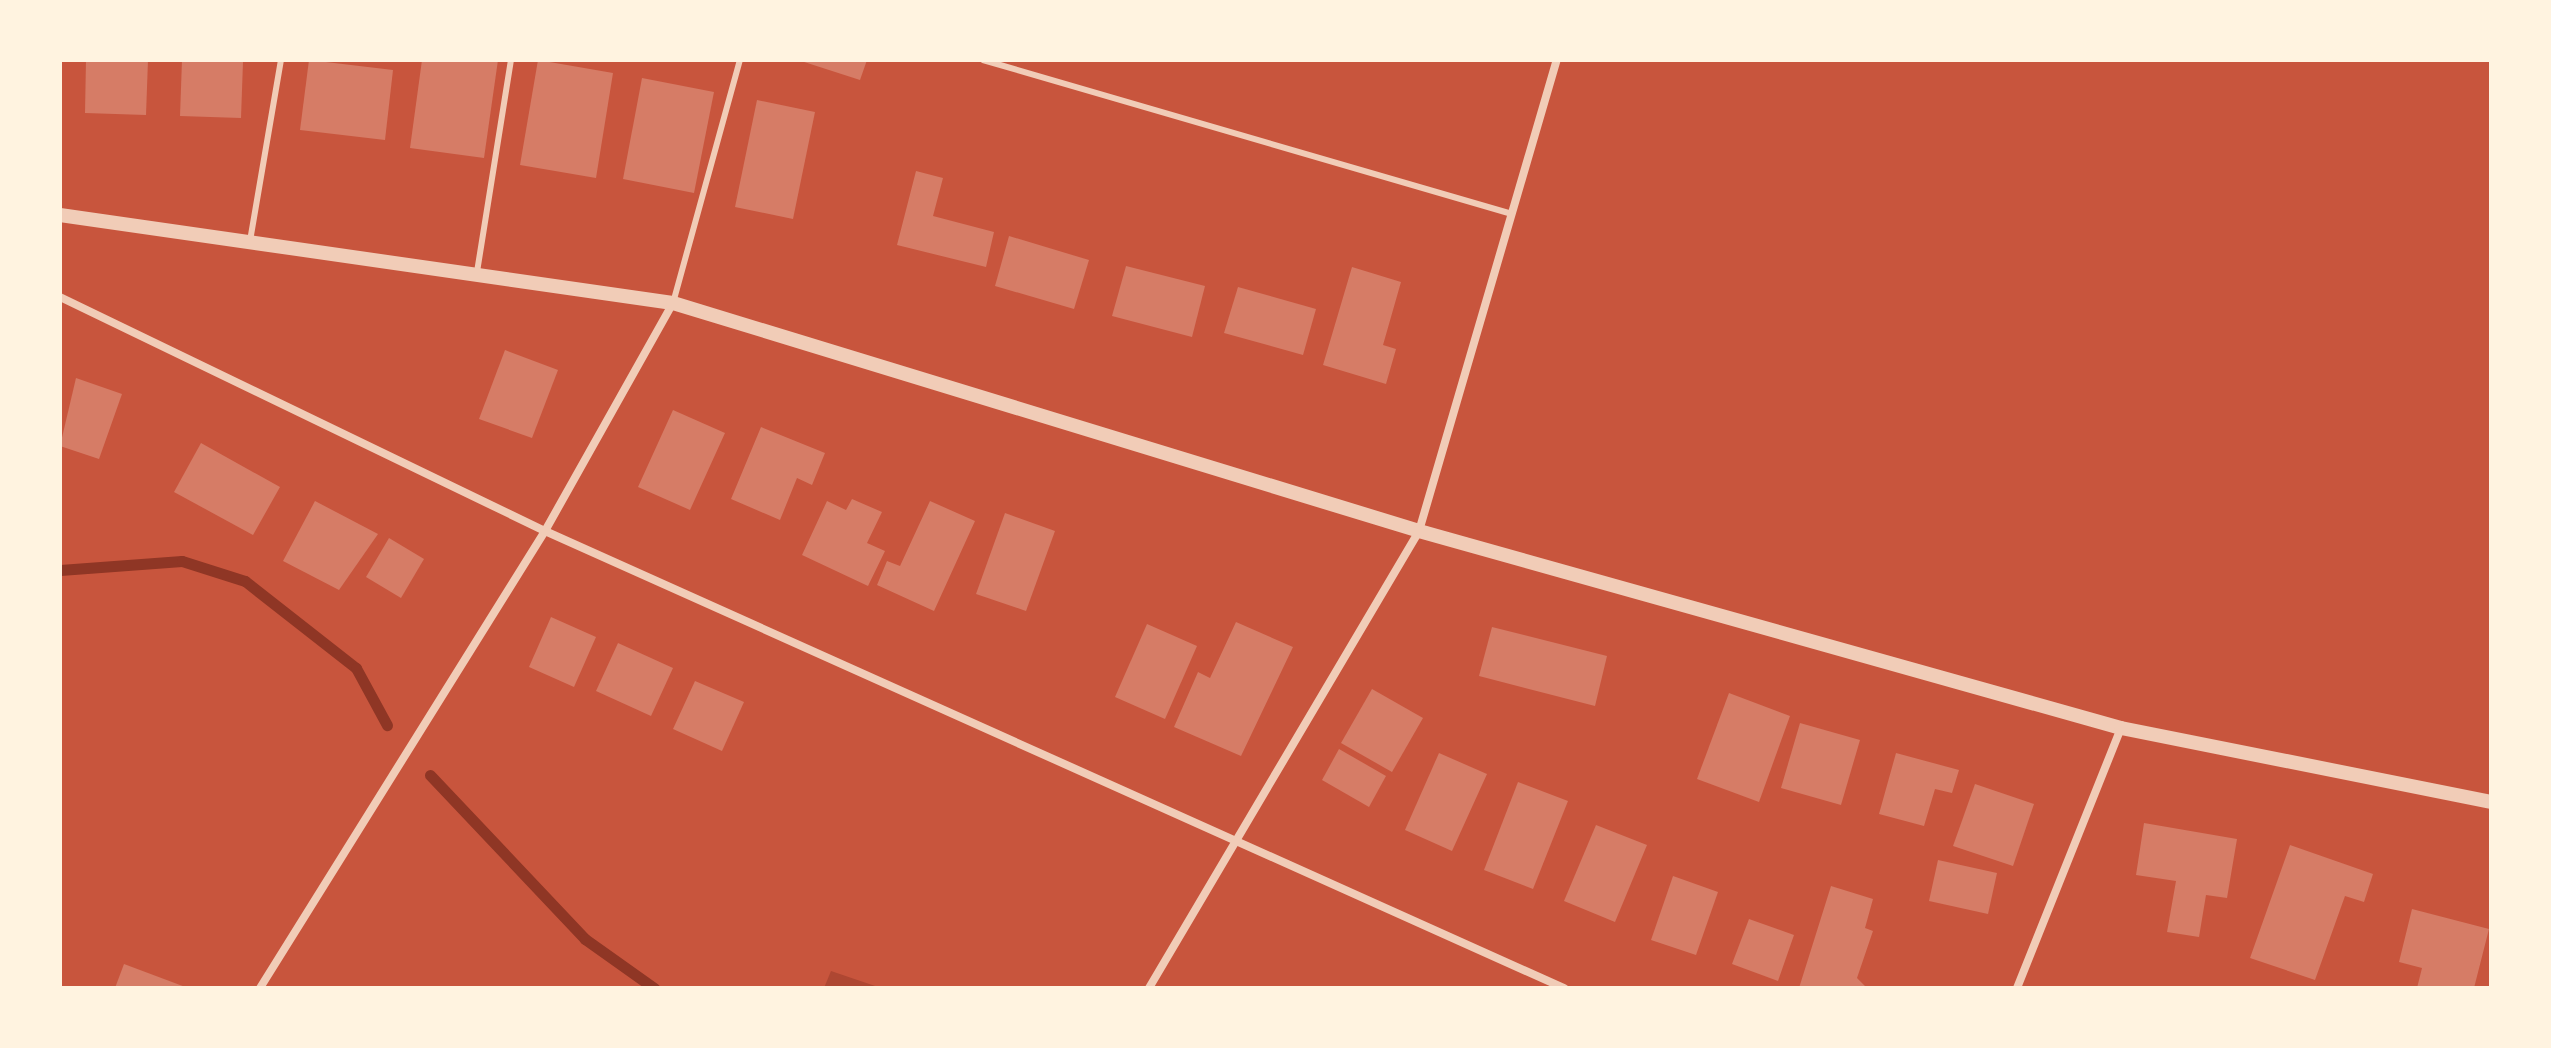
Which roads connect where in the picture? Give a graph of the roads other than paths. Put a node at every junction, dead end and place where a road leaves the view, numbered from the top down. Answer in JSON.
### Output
{"nodes":[{"id":1,"x":281,"y":60,"type":"edge"},
{"id":2,"x":511,"y":60,"type":"edge"},
{"id":3,"x":740,"y":60,"type":"edge"},
{"id":4,"x":983,"y":60,"type":"edge"},
{"id":5,"x":1557,"y":60,"type":"edge"},
{"id":6,"x":1512,"y":214,"type":"junction"},
{"id":7,"x":60,"y":215,"type":"edge"},
{"id":8,"x":250,"y":241,"type":"junction"},
{"id":9,"x":477,"y":272,"type":"junction"},
{"id":10,"x":60,"y":297,"type":"edge"},
{"id":11,"x":673,"y":303,"type":"junction"},
{"id":12,"x":545,"y":531,"type":"junction"},
{"id":13,"x":1419,"y":531,"type":"junction"},
{"id":14,"x":2121,"y":728,"type":"junction"},
{"id":15,"x":2491,"y":802,"type":"edge"},
{"id":16,"x":1235,"y":837,"type":"junction"},
{"id":17,"x":260,"y":988,"type":"edge"},
{"id":18,"x":1149,"y":988,"type":"edge"},
{"id":19,"x":1564,"y":988,"type":"edge"},
{"id":20,"x":2017,"y":988,"type":"edge"}],
"edges":[{"from":1,"to":8,"type":"lane"},
{"from":2,"to":9,"type":"lane"},
{"from":3,"to":11,"type":"lane"},
{"from":4,"to":6,"type":"lane"},
{"from":5,"to":6,"type":"street"},
{"from":6,"to":13,"type":"street"},
{"from":7,"to":8,"type":"street"},
{"from":8,"to":9,"type":"street"},
{"from":9,"to":11,"type":"street"},
{"from":10,"to":12,"type":"street"},
{"from":11,"to":12,"type":"street"},
{"from":11,"to":13,"type":"street"},
{"from":12,"to":16,"type":"street"},
{"from":12,"to":17,"type":"street"},
{"from":13,"to":14,"type":"street"},
{"from":13,"to":16,"type":"street"},
{"from":14,"to":15,"type":"street"},
{"from":14,"to":20,"type":"street"},
{"from":16,"to":18,"type":"street"},
{"from":16,"to":19,"type":"street"}]}
